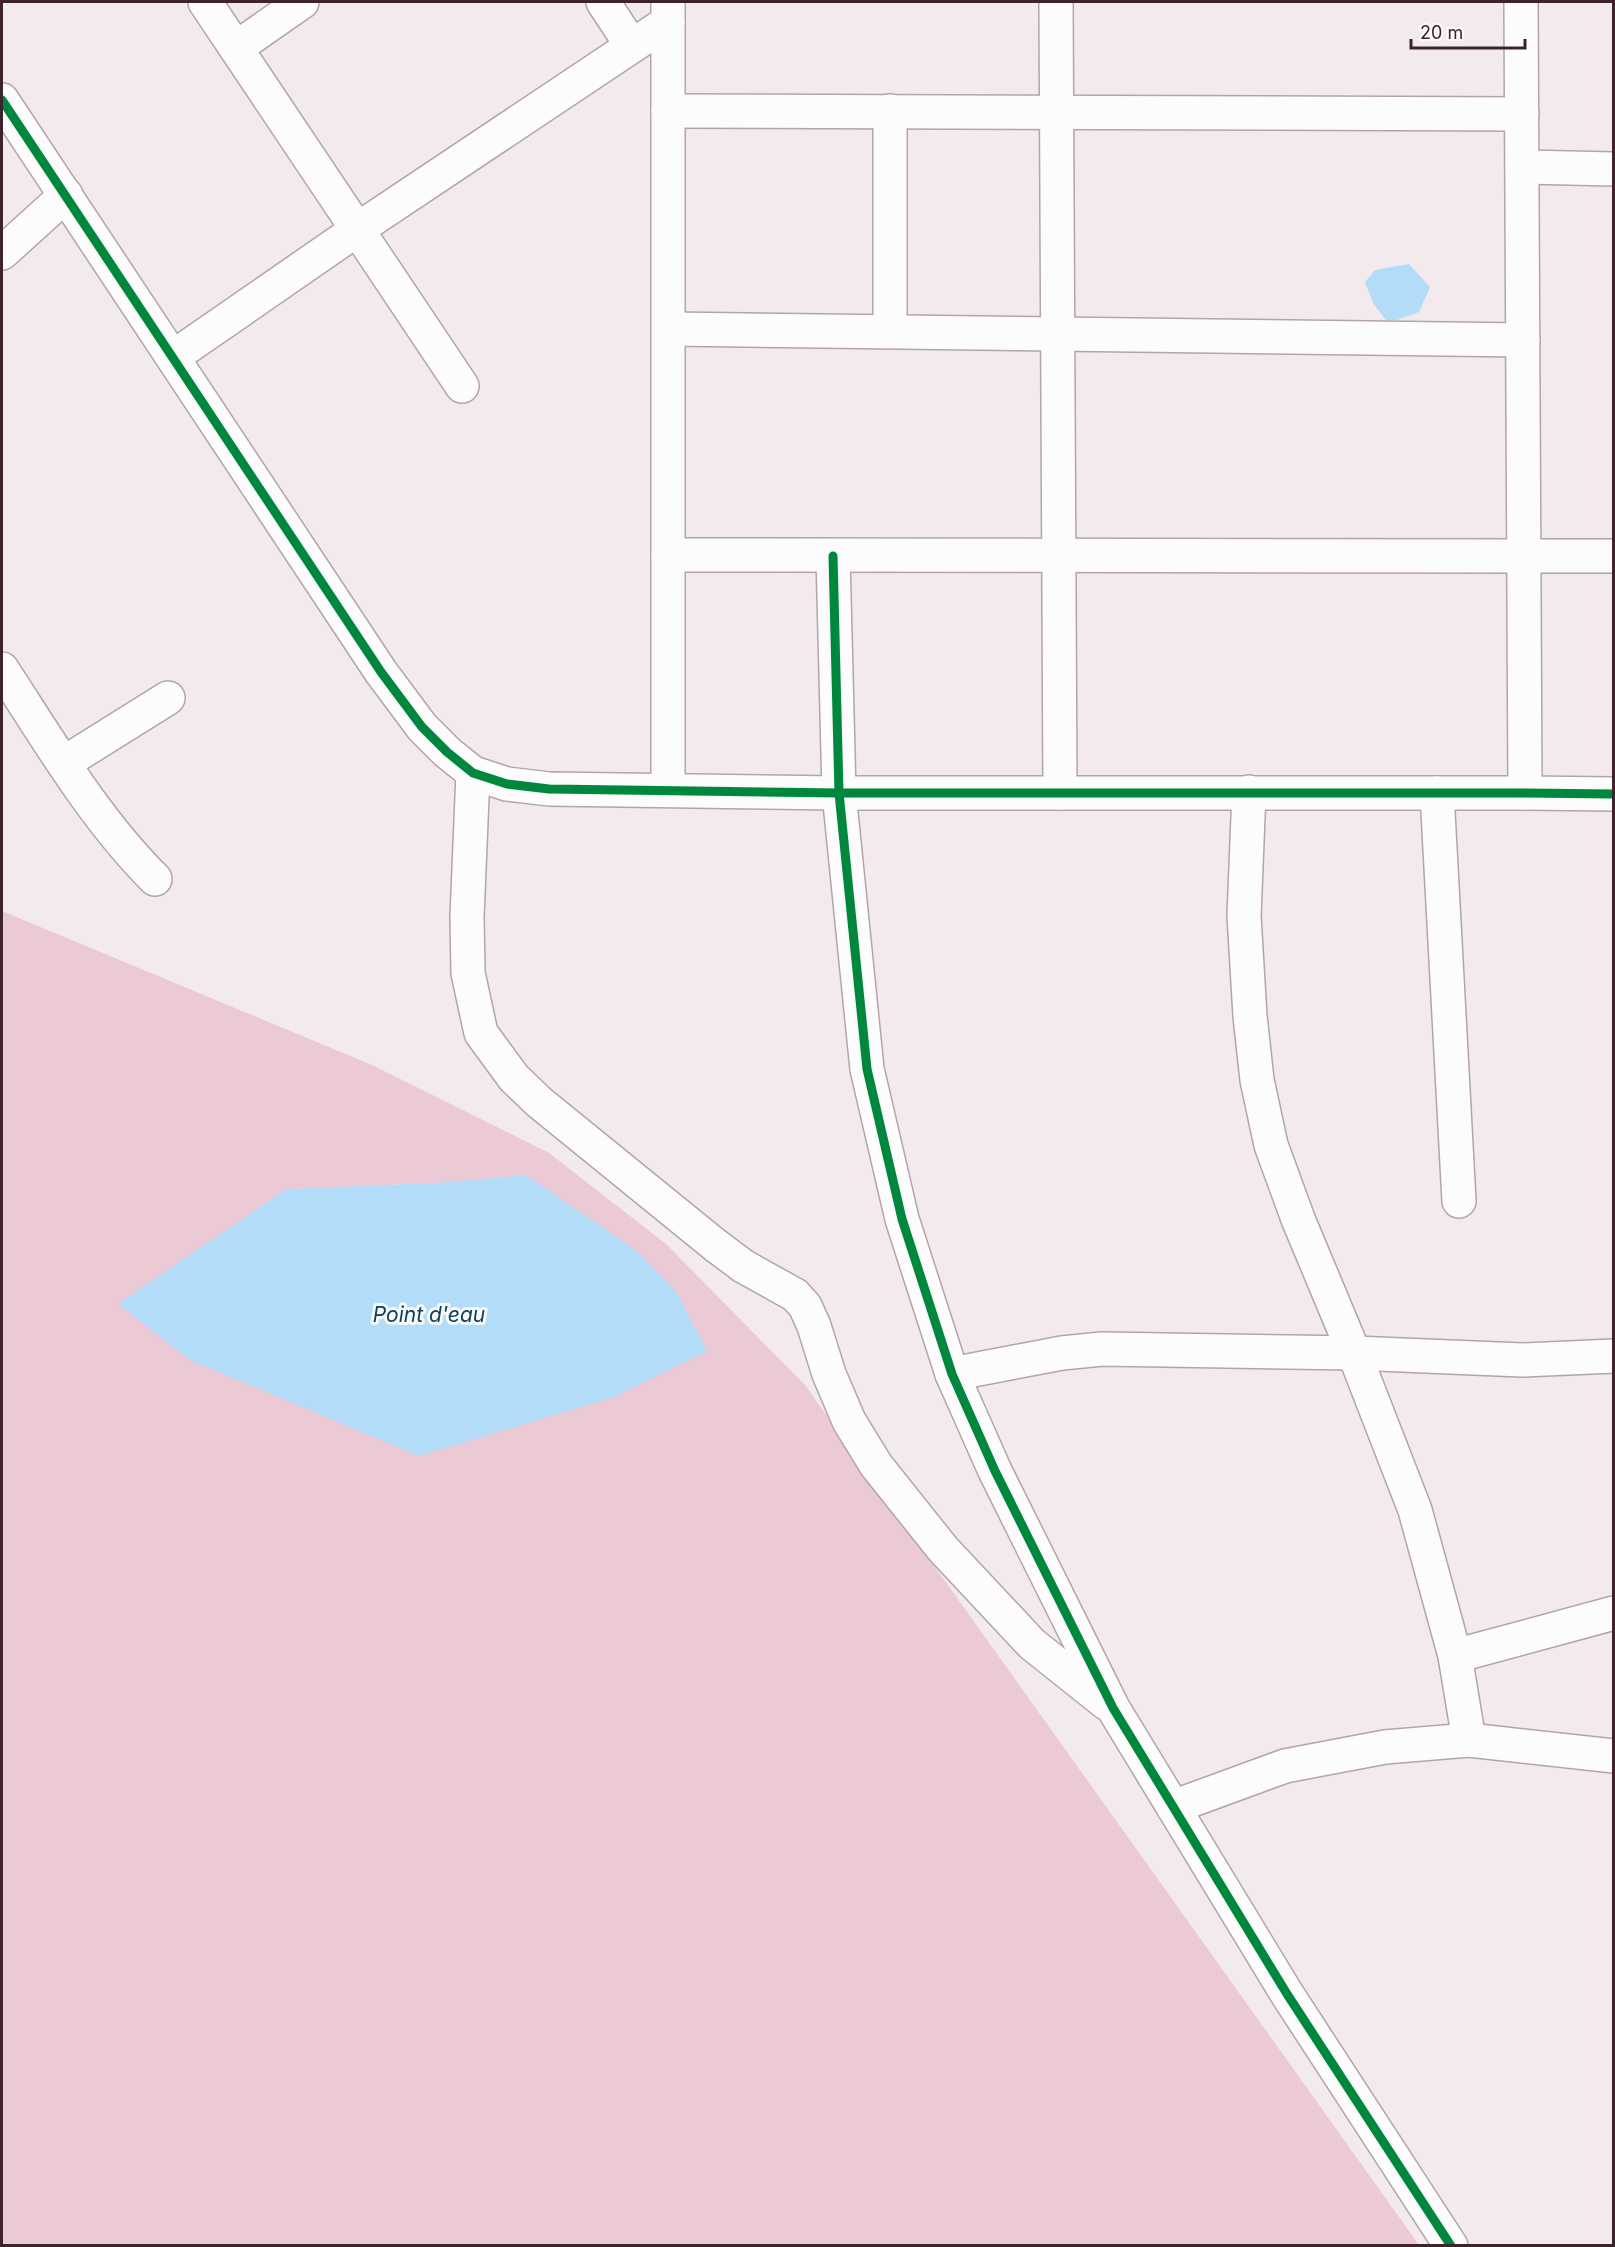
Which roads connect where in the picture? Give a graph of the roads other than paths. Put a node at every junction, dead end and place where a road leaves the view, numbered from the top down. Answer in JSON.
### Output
{"nodes":[{"id":1,"x":206,"y":2,"type":"edge"},
{"id":2,"x":302,"y":2,"type":"edge"},
{"id":3,"x":603,"y":2,"type":"edge"},
{"id":4,"x":1056,"y":2,"type":"edge"},
{"id":5,"x":1521,"y":2,"type":"edge"},
{"id":6,"x":668,"y":12,"type":"edge"},
{"id":7,"x":632,"y":46,"type":"junction"},
{"id":8,"x":237,"y":48,"type":"junction"},
{"id":9,"x":2,"y":100,"type":"edge"},
{"id":10,"x":668,"y":111,"type":"junction"},
{"id":11,"x":890,"y":111,"type":"junction"},
{"id":12,"x":1057,"y":112,"type":"junction"},
{"id":13,"x":1522,"y":114,"type":"junction"},
{"id":14,"x":1522,"y":167,"type":"junction"},
{"id":15,"x":1614,"y":168,"type":"edge"},
{"id":16,"x":66,"y":195,"type":"junction"},
{"id":17,"x":358,"y":229,"type":"junction"},
{"id":18,"x":2,"y":253,"type":"edge"},
{"id":19,"x":669,"y":329,"type":"junction"},
{"id":20,"x":890,"y":332,"type":"junction"},
{"id":21,"x":1058,"y":334,"type":"junction"},
{"id":22,"x":1523,"y":340,"type":"junction"},
{"id":23,"x":173,"y":357,"type":"junction"},
{"id":24,"x":462,"y":386,"type":"dead end"},
{"id":25,"x":668,"y":555,"type":"junction"},
{"id":26,"x":833,"y":556,"type":"junction"},
{"id":27,"x":1058,"y":556,"type":"junction"},
{"id":28,"x":1524,"y":556,"type":"junction"},
{"id":29,"x":1614,"y":556,"type":"edge"},
{"id":30,"x":2,"y":669,"type":"edge"},
{"id":31,"x":168,"y":698,"type":"dead end"},
{"id":32,"x":64,"y":763,"type":"junction"},
{"id":33,"x":473,"y":773,"type":"junction"},
{"id":34,"x":668,"y":790,"type":"junction"},
{"id":35,"x":1249,"y":792,"type":"junction"},
{"id":36,"x":839,"y":793,"type":"junction"},
{"id":37,"x":1059,"y":793,"type":"junction"},
{"id":38,"x":1437,"y":793,"type":"junction"},
{"id":39,"x":1526,"y":793,"type":"junction"},
{"id":40,"x":1614,"y":795,"type":"edge"},
{"id":41,"x":155,"y":879,"type":"dead end"},
{"id":42,"x":1459,"y":1201,"type":"dead end"},
{"id":43,"x":1354,"y":1353,"type":"junction"},
{"id":44,"x":1614,"y":1356,"type":"edge"},
{"id":45,"x":951,"y":1374,"type":"junction"},
{"id":46,"x":1614,"y":1612,"type":"edge"},
{"id":47,"x":1455,"y":1656,"type":"junction"},
{"id":48,"x":1113,"y":1708,"type":"junction"},
{"id":49,"x":1469,"y":1740,"type":"junction"},
{"id":50,"x":1614,"y":1756,"type":"edge"},
{"id":51,"x":1173,"y":1807,"type":"junction"},
{"id":52,"x":1451,"y":2246,"type":"edge"}],
"edges":[{"from":1,"to":8,"type":"street"},
{"from":2,"to":8,"type":"street"},
{"from":3,"to":7,"type":"street"},
{"from":4,"to":12,"type":"street"},
{"from":5,"to":13,"type":"street"},
{"from":6,"to":7,"type":"street"},
{"from":6,"to":10,"type":"street"},
{"from":7,"to":17,"type":"street"},
{"from":8,"to":17,"type":"street"},
{"from":9,"to":16,"type":"street"},
{"from":10,"to":11,"type":"street"},
{"from":10,"to":19,"type":"street"},
{"from":11,"to":12,"type":"street"},
{"from":11,"to":20,"type":"street"},
{"from":12,"to":13,"type":"street"},
{"from":12,"to":21,"type":"street"},
{"from":13,"to":14,"type":"street"},
{"from":14,"to":15,"type":"street"},
{"from":14,"to":22,"type":"street"},
{"from":16,"to":18,"type":"street"},
{"from":16,"to":23,"type":"street"},
{"from":17,"to":23,"type":"street"},
{"from":17,"to":24,"type":"street"},
{"from":19,"to":20,"type":"street"},
{"from":19,"to":25,"type":"street"},
{"from":20,"to":21,"type":"street"},
{"from":21,"to":22,"type":"street"},
{"from":21,"to":27,"type":"street"},
{"from":22,"to":28,"type":"street"},
{"from":23,"to":33,"type":"street"},
{"from":25,"to":26,"type":"street"},
{"from":25,"to":34,"type":"street"},
{"from":26,"to":27,"type":"street"},
{"from":26,"to":36,"type":"street"},
{"from":27,"to":28,"type":"street"},
{"from":27,"to":37,"type":"street"},
{"from":28,"to":29,"type":"street"},
{"from":28,"to":39,"type":"street"},
{"from":30,"to":32,"type":"street"},
{"from":31,"to":32,"type":"street"},
{"from":32,"to":41,"type":"street"},
{"from":33,"to":34,"type":"street"},
{"from":33,"to":48,"type":"street"},
{"from":34,"to":36,"type":"street"},
{"from":35,"to":37,"type":"street"},
{"from":35,"to":38,"type":"street"},
{"from":35,"to":43,"type":"street"},
{"from":36,"to":37,"type":"street"},
{"from":36,"to":45,"type":"street"},
{"from":38,"to":39,"type":"street"},
{"from":38,"to":42,"type":"street"},
{"from":39,"to":40,"type":"street"},
{"from":43,"to":44,"type":"street"},
{"from":43,"to":45,"type":"street"},
{"from":43,"to":47,"type":"street"},
{"from":45,"to":48,"type":"street"},
{"from":46,"to":47,"type":"street"},
{"from":47,"to":49,"type":"street"},
{"from":48,"to":51,"type":"street"},
{"from":49,"to":50,"type":"street"},
{"from":49,"to":51,"type":"street"},
{"from":51,"to":52,"type":"street"}]}
